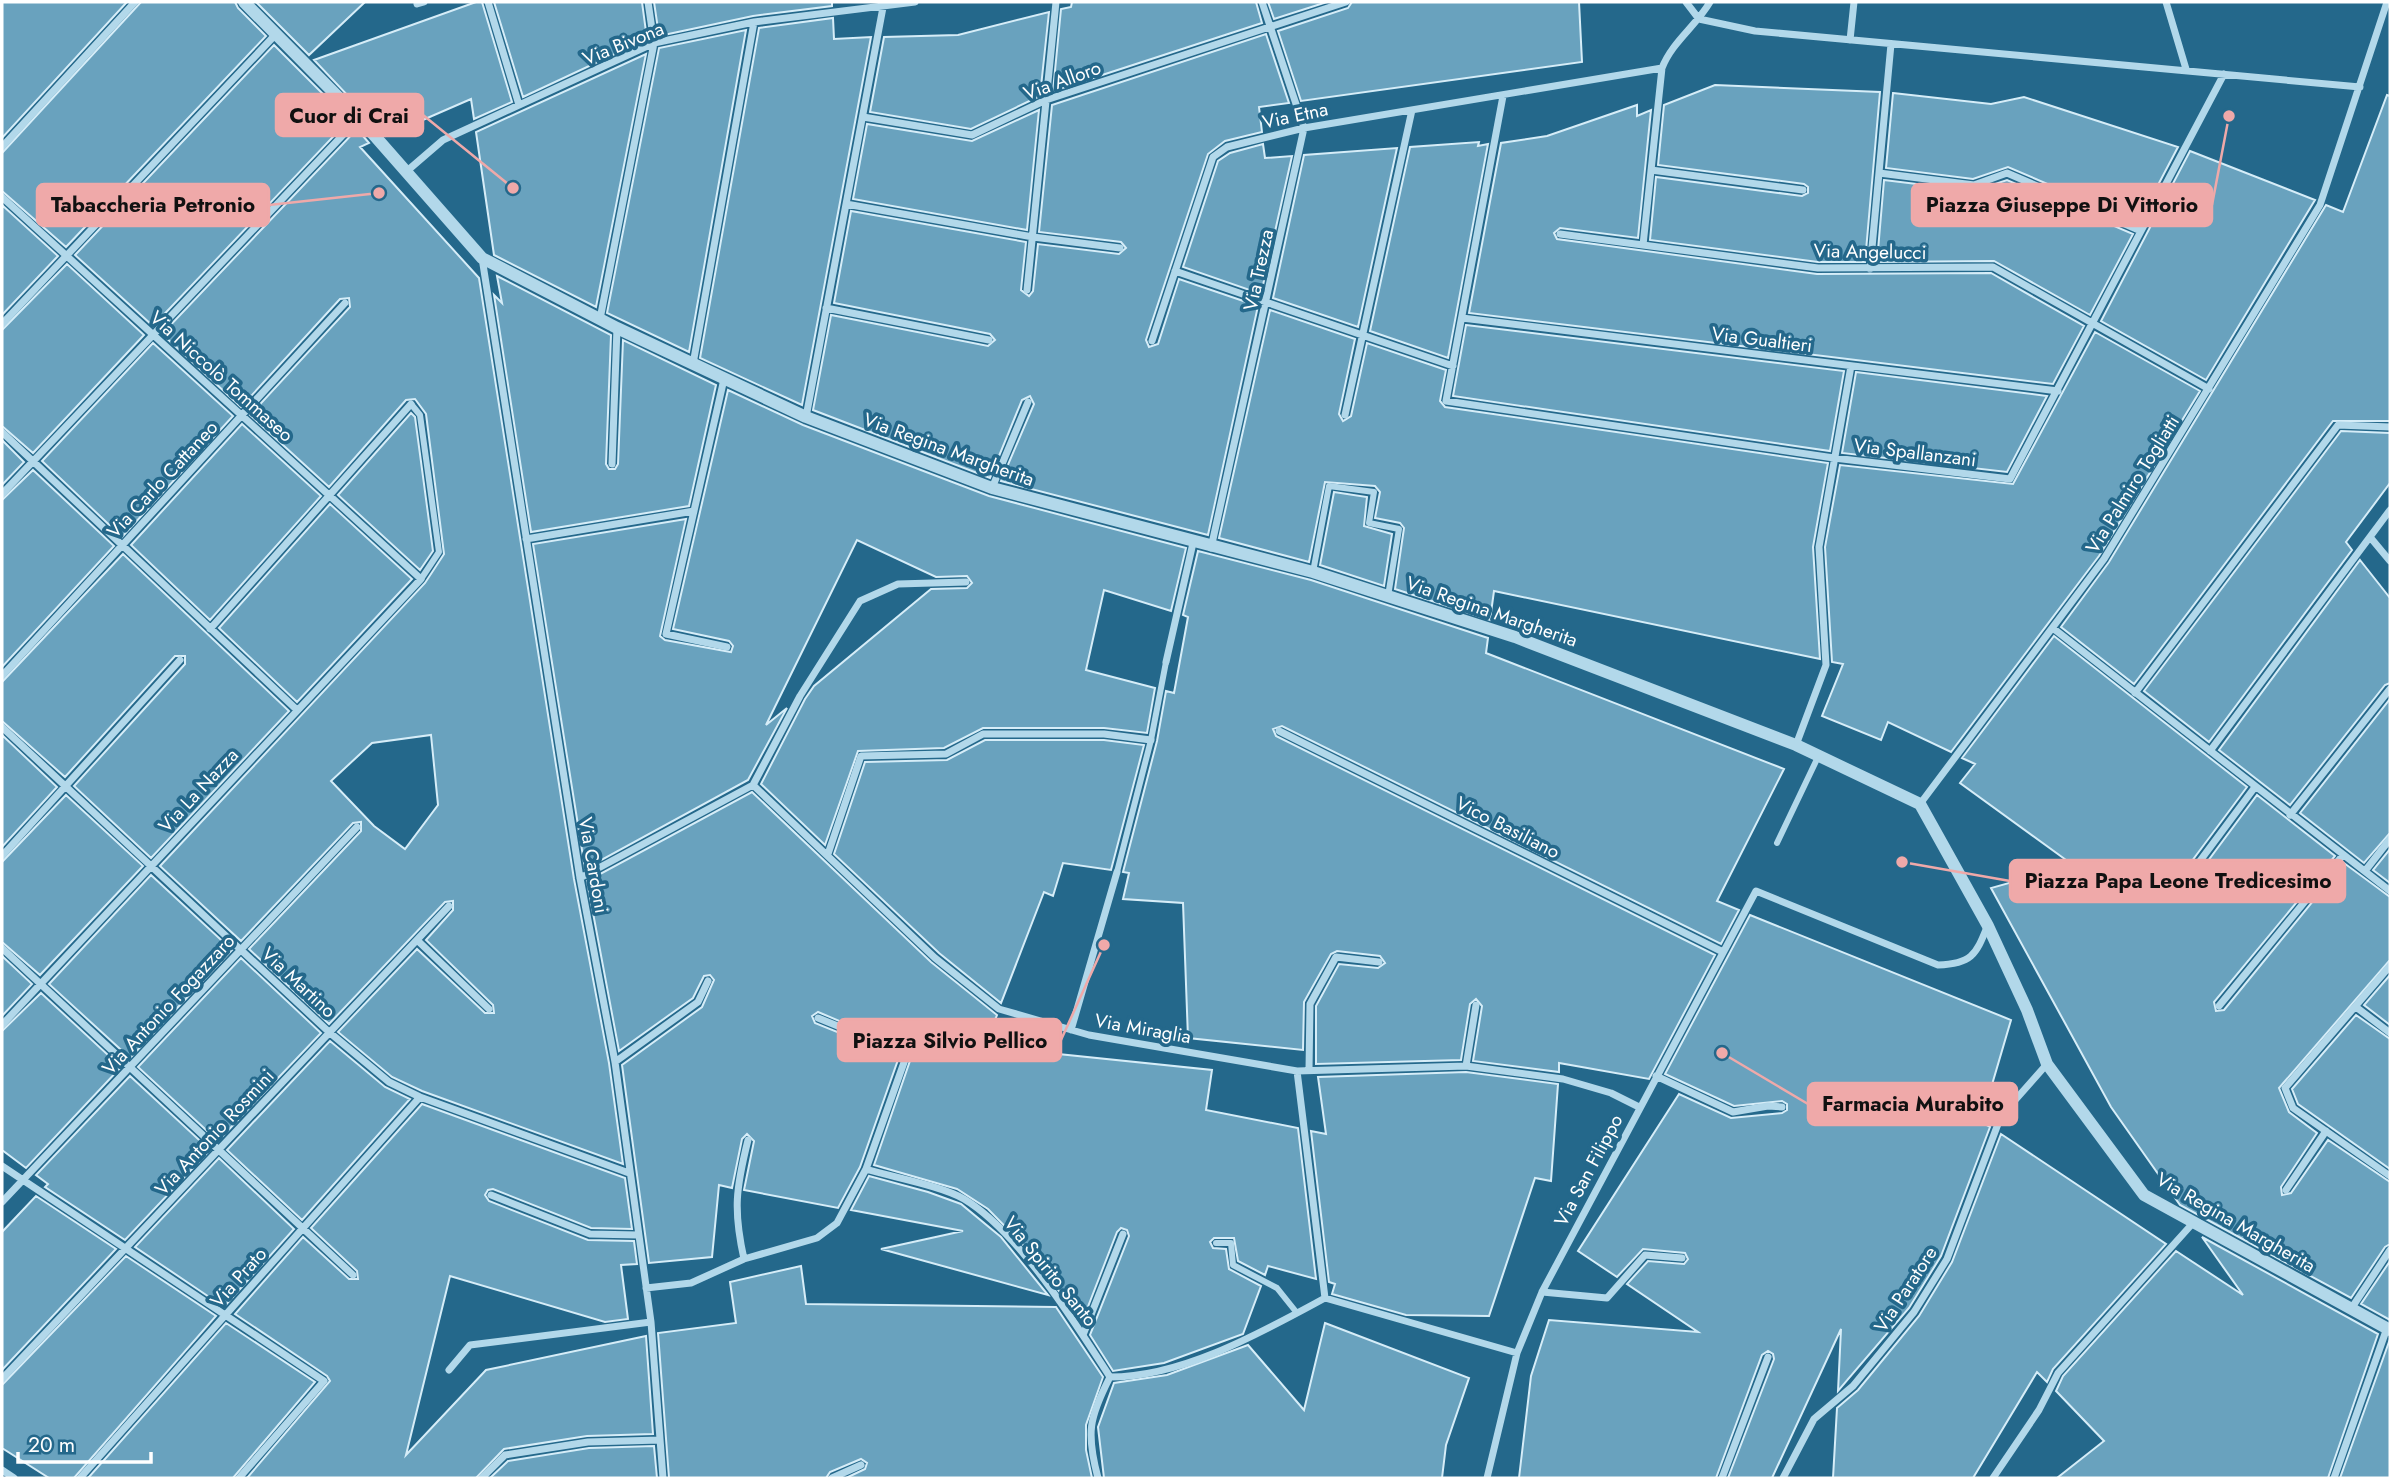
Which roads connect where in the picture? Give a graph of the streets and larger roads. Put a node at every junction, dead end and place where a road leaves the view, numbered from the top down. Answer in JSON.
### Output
{"nodes":[{"id":1,"x":244,"y":2,"type":"edge"},
{"id":2,"x":488,"y":2,"type":"edge"},
{"id":3,"x":648,"y":2,"type":"edge"},
{"id":4,"x":915,"y":2,"type":"edge"},
{"id":5,"x":1056,"y":2,"type":"edge"},
{"id":6,"x":1262,"y":2,"type":"edge"},
{"id":7,"x":1346,"y":2,"type":"edge"},
{"id":8,"x":1686,"y":2,"type":"edge"},
{"id":9,"x":1710,"y":2,"type":"edge"},
{"id":10,"x":1854,"y":2,"type":"edge"},
{"id":11,"x":2166,"y":2,"type":"edge"},
{"id":12,"x":2388,"y":2,"type":"edge"},
{"id":13,"x":134,"y":3,"type":"edge"},
{"id":14,"x":884,"y":4,"type":"edge"},
{"id":15,"x":1699,"y":19,"type":"junction"},
{"id":16,"x":754,"y":22,"type":"junction"},
{"id":17,"x":1270,"y":26,"type":"junction"},
{"id":18,"x":277,"y":33,"type":"junction"},
{"id":19,"x":1850,"y":40,"type":"junction"},
{"id":20,"x":654,"y":43,"type":"junction"},
{"id":21,"x":1891,"y":44,"type":"junction"},
{"id":22,"x":1662,"y":68,"type":"junction"},
{"id":23,"x":2186,"y":69,"type":"junction"},
{"id":24,"x":2224,"y":74,"type":"junction"},
{"id":25,"x":2360,"y":87,"type":"junction"},
{"id":26,"x":1503,"y":96,"type":"junction"},
{"id":27,"x":1046,"y":100,"type":"junction"},
{"id":28,"x":519,"y":105,"type":"junction"},
{"id":29,"x":1412,"y":110,"type":"junction"},
{"id":30,"x":863,"y":117,"type":"junction"},
{"id":31,"x":359,"y":118,"type":"junction"},
{"id":32,"x":1304,"y":128,"type":"junction"},
{"id":33,"x":2,"y":147,"type":"edge"},
{"id":34,"x":1651,"y":170,"type":"junction"},
{"id":35,"x":407,"y":171,"type":"junction"},
{"id":36,"x":1879,"y":173,"type":"junction"},
{"id":37,"x":1803,"y":190,"type":"dead end"},
{"id":38,"x":2,"y":197,"type":"edge"},
{"id":39,"x":846,"y":204,"type":"junction"},
{"id":40,"x":2141,"y":231,"type":"junction"},
{"id":41,"x":1560,"y":234,"type":"dead end"},
{"id":42,"x":1033,"y":237,"type":"junction"},
{"id":43,"x":1643,"y":245,"type":"junction"},
{"id":44,"x":1120,"y":248,"type":"dead end"},
{"id":45,"x":66,"y":256,"type":"junction"},
{"id":46,"x":482,"y":258,"type":"junction"},
{"id":47,"x":1870,"y":269,"type":"junction"},
{"id":48,"x":1175,"y":271,"type":"junction"},
{"id":49,"x":1027,"y":290,"type":"dead end"},
{"id":50,"x":345,"y":303,"type":"dead end"},
{"id":51,"x":1267,"y":303,"type":"junction"},
{"id":52,"x":826,"y":308,"type":"junction"},
{"id":53,"x":1462,"y":318,"type":"junction"},
{"id":54,"x":600,"y":319,"type":"junction"},
{"id":55,"x":2095,"y":322,"type":"junction"},
{"id":56,"x":2,"y":324,"type":"edge"},
{"id":57,"x":617,"y":328,"type":"junction"},
{"id":58,"x":151,"y":334,"type":"junction"},
{"id":59,"x":1364,"y":336,"type":"junction"},
{"id":60,"x":989,"y":340,"type":"dead end"},
{"id":61,"x":1152,"y":341,"type":"dead end"},
{"id":62,"x":693,"y":364,"type":"junction"},
{"id":63,"x":1453,"y":366,"type":"junction"},
{"id":64,"x":1851,"y":366,"type":"junction"},
{"id":65,"x":724,"y":379,"type":"junction"},
{"id":66,"x":2209,"y":389,"type":"junction"},
{"id":67,"x":2058,"y":391,"type":"junction"},
{"id":68,"x":1028,"y":402,"type":"dead end"},
{"id":69,"x":411,"y":404,"type":"joint"},
{"id":70,"x":241,"y":415,"type":"junction"},
{"id":71,"x":1345,"y":415,"type":"dead end"},
{"id":72,"x":806,"y":417,"type":"junction"},
{"id":73,"x":2390,"y":427,"type":"edge"},
{"id":74,"x":2,"y":432,"type":"edge"},
{"id":75,"x":1834,"y":458,"type":"junction"},
{"id":76,"x":33,"y":461,"type":"junction"},
{"id":77,"x":612,"y":464,"type":"dead end"},
{"id":78,"x":992,"y":488,"type":"junction"},
{"id":79,"x":2,"y":494,"type":"edge"},
{"id":80,"x":329,"y":496,"type":"junction"},
{"id":81,"x":2390,"y":510,"type":"edge"},
{"id":82,"x":694,"y":511,"type":"junction"},
{"id":83,"x":2370,"y":537,"type":"junction"},
{"id":84,"x":526,"y":539,"type":"junction"},
{"id":85,"x":1193,"y":543,"type":"junction"},
{"id":86,"x":122,"y":545,"type":"junction"},
{"id":87,"x":1211,"y":548,"type":"junction"},
{"id":88,"x":2390,"y":561,"type":"edge"},
{"id":89,"x":1312,"y":572,"type":"junction"},
{"id":90,"x":421,"y":579,"type":"junction"},
{"id":91,"x":966,"y":582,"type":"dead end"},
{"id":92,"x":1388,"y":596,"type":"junction"},
{"id":93,"x":210,"y":629,"type":"junction"},
{"id":94,"x":2054,"y":629,"type":"junction"},
{"id":95,"x":727,"y":647,"type":"dead end"},
{"id":96,"x":180,"y":660,"type":"dead end"},
{"id":97,"x":1166,"y":662,"type":"joint"},
{"id":98,"x":2,"y":676,"type":"edge"},
{"id":99,"x":2390,"y":689,"type":"edge"},
{"id":100,"x":2136,"y":693,"type":"junction"},
{"id":101,"x":296,"y":709,"type":"junction"},
{"id":102,"x":2,"y":727,"type":"edge"},
{"id":103,"x":1279,"y":731,"type":"dead end"},
{"id":104,"x":1151,"y":740,"type":"junction"},
{"id":105,"x":1797,"y":745,"type":"junction"},
{"id":106,"x":2210,"y":751,"type":"junction"},
{"id":107,"x":1819,"y":755,"type":"junction"},
{"id":108,"x":753,"y":785,"type":"junction"},
{"id":109,"x":64,"y":787,"type":"junction"},
{"id":110,"x":2255,"y":788,"type":"junction"},
{"id":111,"x":1920,"y":804,"type":"junction"},
{"id":112,"x":2290,"y":815,"type":"junction"},
{"id":113,"x":357,"y":827,"type":"dead end"},
{"id":114,"x":2390,"y":839,"type":"edge"},
{"id":115,"x":1777,"y":843,"type":"dead end"},
{"id":116,"x":828,"y":854,"type":"junction"},
{"id":117,"x":2343,"y":855,"type":"junction"},
{"id":118,"x":2,"y":856,"type":"edge"},
{"id":119,"x":149,"y":865,"type":"junction"},
{"id":120,"x":2365,"y":871,"type":"junction"},
{"id":121,"x":1117,"y":872,"type":"joint"},
{"id":122,"x":580,"y":878,"type":"junction"},
{"id":123,"x":2185,"y":881,"type":"dead end"},
{"id":124,"x":2390,"y":891,"type":"edge"},
{"id":125,"x":449,"y":906,"type":"dead end"},
{"id":126,"x":1988,"y":926,"type":"junction"},
{"id":127,"x":417,"y":940,"type":"junction"},
{"id":128,"x":2,"y":948,"type":"edge"},
{"id":129,"x":241,"y":950,"type":"junction"},
{"id":130,"x":1723,"y":952,"type":"junction"},
{"id":131,"x":1379,"y":962,"type":"dead end"},
{"id":132,"x":2390,"y":966,"type":"edge"},
{"id":133,"x":708,"y":981,"type":"dead end"},
{"id":134,"x":41,"y":984,"type":"junction"},
{"id":135,"x":1476,"y":1005,"type":"dead end"},
{"id":136,"x":2219,"y":1006,"type":"dead end"},
{"id":137,"x":2356,"y":1007,"type":"junction"},
{"id":138,"x":489,"y":1009,"type":"dead end"},
{"id":139,"x":818,"y":1018,"type":"dead end"},
{"id":140,"x":2,"y":1025,"type":"edge"},
{"id":141,"x":1071,"y":1030,"type":"junction"},
{"id":142,"x":329,"y":1032,"type":"junction"},
{"id":143,"x":2390,"y":1033,"type":"edge"},
{"id":144,"x":615,"y":1062,"type":"junction"},
{"id":145,"x":2047,"y":1064,"type":"junction"},
{"id":146,"x":1466,"y":1066,"type":"junction"},
{"id":147,"x":130,"y":1067,"type":"junction"},
{"id":148,"x":1309,"y":1070,"type":"junction"},
{"id":149,"x":1297,"y":1071,"type":"junction"},
{"id":150,"x":1656,"y":1076,"type":"junction"},
{"id":151,"x":420,"y":1097,"type":"junction"},
{"id":152,"x":1639,"y":1107,"type":"junction"},
{"id":153,"x":1782,"y":1107,"type":"dead end"},
{"id":154,"x":2326,"y":1131,"type":"junction"},
{"id":155,"x":748,"y":1140,"type":"dead end"},
{"id":156,"x":219,"y":1149,"type":"junction"},
{"id":157,"x":2,"y":1166,"type":"edge"},
{"id":158,"x":866,"y":1169,"type":"junction"},
{"id":159,"x":629,"y":1173,"type":"junction"},
{"id":160,"x":2390,"y":1176,"type":"edge"},
{"id":161,"x":22,"y":1180,"type":"junction"},
{"id":162,"x":2286,"y":1190,"type":"dead end"},
{"id":163,"x":491,"y":1195,"type":"dead end"},
{"id":164,"x":2,"y":1202,"type":"edge"},
{"id":165,"x":2193,"y":1223,"type":"junction"},
{"id":166,"x":303,"y":1228,"type":"junction"},
{"id":167,"x":1123,"y":1234,"type":"dead end"},
{"id":168,"x":638,"y":1235,"type":"junction"},
{"id":169,"x":1216,"y":1242,"type":"dead end"},
{"id":170,"x":125,"y":1248,"type":"junction"},
{"id":171,"x":2390,"y":1250,"type":"edge"},
{"id":172,"x":1682,"y":1258,"type":"dead end"},
{"id":173,"x":744,"y":1259,"type":"junction"},
{"id":174,"x":353,"y":1275,"type":"dead end"},
{"id":175,"x":646,"y":1288,"type":"junction"},
{"id":176,"x":1542,"y":1292,"type":"junction"},
{"id":177,"x":1325,"y":1298,"type":"junction"},
{"id":178,"x":2351,"y":1309,"type":"junction"},
{"id":179,"x":1297,"y":1313,"type":"junction"},
{"id":180,"x":225,"y":1315,"type":"junction"},
{"id":181,"x":651,"y":1322,"type":"junction"},
{"id":182,"x":2389,"y":1329,"type":"edge"},
{"id":183,"x":1083,"y":1335,"type":"junction"},
{"id":184,"x":1517,"y":1353,"type":"junction"},
{"id":185,"x":1768,"y":1357,"type":"dead end"},
{"id":186,"x":449,"y":1370,"type":"dead end"},
{"id":187,"x":1110,"y":1377,"type":"junction"},
{"id":188,"x":2,"y":1379,"type":"edge"},
{"id":189,"x":660,"y":1440,"type":"junction"},
{"id":190,"x":861,"y":1465,"type":"dead end"},
{"id":191,"x":2,"y":1470,"type":"edge"},
{"id":192,"x":14,"y":1478,"type":"edge"},
{"id":193,"x":80,"y":1478,"type":"edge"},
{"id":194,"x":239,"y":1478,"type":"edge"},
{"id":195,"x":482,"y":1478,"type":"edge"},
{"id":196,"x":663,"y":1478,"type":"edge"},
{"id":197,"x":832,"y":1478,"type":"edge"},
{"id":198,"x":1098,"y":1478,"type":"edge"},
{"id":199,"x":1487,"y":1478,"type":"edge"},
{"id":200,"x":1723,"y":1478,"type":"edge"},
{"id":201,"x":1783,"y":1478,"type":"edge"},
{"id":202,"x":1993,"y":1478,"type":"edge"},
{"id":203,"x":2334,"y":1478,"type":"edge"}],
"edges":[{"from":1,"to":18,"type":"street","name":"Via Regina Margherita"},
{"from":2,"to":28,"type":"street"},
{"from":3,"to":20,"type":"street"},
{"from":4,"to":14,"type":"street","name":"Via Bivona"},
{"from":5,"to":27,"type":"street"},
{"from":6,"to":17,"type":"street"},
{"from":7,"to":17,"type":"street","name":"Via Alloro"},
{"from":8,"to":15,"type":"street"},
{"from":9,"to":15,"type":"street"},
{"from":10,"to":19,"type":"street"},
{"from":11,"to":23,"type":"street"},
{"from":12,"to":25,"type":"street","name":"Via Palmiro Togliatti"},
{"from":13,"to":33,"type":"street"},
{"from":14,"to":16,"type":"street","name":"Via Bivona"},
{"from":14,"to":30,"type":"street"},
{"from":15,"to":19,"type":"street"},
{"from":15,"to":22,"type":"street"},
{"from":16,"to":20,"type":"street","name":"Via Bivona"},
{"from":16,"to":62,"type":"street"},
{"from":17,"to":27,"type":"street","name":"Via Alloro"},
{"from":17,"to":32,"type":"street"},
{"from":18,"to":31,"type":"street","name":"Via Regina Margherita"},
{"from":18,"to":45,"type":"street"},
{"from":19,"to":21,"type":"street"},
{"from":20,"to":28,"type":"street","name":"Via Bivona"},
{"from":20,"to":54,"type":"street"},
{"from":21,"to":23,"type":"street"},
{"from":21,"to":36,"type":"street"},
{"from":22,"to":26,"type":"street","name":"Via Etna"},
{"from":22,"to":34,"type":"street"},
{"from":23,"to":24,"type":"street"},
{"from":24,"to":25,"type":"street"},
{"from":24,"to":40,"type":"street","name":"Via Spallanzani"},
{"from":25,"to":66,"type":"street","name":"Via Palmiro Togliatti"},
{"from":26,"to":29,"type":"street","name":"Via Etna"},
{"from":26,"to":53,"type":"street"},
{"from":27,"to":30,"type":"street","name":"Via Alloro"},
{"from":27,"to":42,"type":"street"},
{"from":28,"to":35,"type":"street","name":"Via Bivona"},
{"from":29,"to":32,"type":"street","name":"Via Etna"},
{"from":29,"to":59,"type":"street"},
{"from":30,"to":39,"type":"street"},
{"from":31,"to":35,"type":"street","name":"Via Regina Margherita"},
{"from":31,"to":58,"type":"street"},
{"from":32,"to":48,"type":"street","name":"Via Etna"},
{"from":32,"to":51,"type":"street","name":"Via Trezza"},
{"from":34,"to":37,"type":"street"},
{"from":34,"to":43,"type":"street"},
{"from":35,"to":46,"type":"street","name":"Via Regina Margherita"},
{"from":36,"to":40,"type":"street"},
{"from":36,"to":47,"type":"street"},
{"from":38,"to":45,"type":"street","name":"Via Niccolò Tommaseo"},
{"from":39,"to":42,"type":"street"},
{"from":39,"to":52,"type":"street"},
{"from":40,"to":55,"type":"street","name":"Via Spallanzani"},
{"from":41,"to":43,"type":"street","name":"Via Angelucci"},
{"from":42,"to":44,"type":"street"},
{"from":42,"to":49,"type":"street"},
{"from":43,"to":47,"type":"street","name":"Via Angelucci"},
{"from":45,"to":56,"type":"street"},
{"from":45,"to":58,"type":"street","name":"Via Niccolò Tommaseo"},
{"from":46,"to":54,"type":"street","name":"Via Regina Margherita"},
{"from":46,"to":84,"type":"street","name":"Via Cardoni"},
{"from":47,"to":55,"type":"street","name":"Via Angelucci"},
{"from":48,"to":51,"type":"street"},
{"from":48,"to":61,"type":"street","name":"Via Etna"},
{"from":50,"to":70,"type":"street","name":"Via Carlo Cattaneo"},
{"from":51,"to":59,"type":"street"},
{"from":51,"to":87,"type":"street","name":"Via Trezza"},
{"from":52,"to":60,"type":"street"},
{"from":52,"to":72,"type":"street"},
{"from":53,"to":63,"type":"street"},
{"from":53,"to":64,"type":"street","name":"Via Gualtieri"},
{"from":54,"to":57,"type":"street","name":"Via Regina Margherita"},
{"from":55,"to":66,"type":"street","name":"Via Angelucci"},
{"from":55,"to":67,"type":"street","name":"Via Spallanzani"},
{"from":57,"to":62,"type":"street","name":"Via Regina Margherita"},
{"from":57,"to":77,"type":"street"},
{"from":58,"to":70,"type":"street","name":"Via Niccolò Tommaseo"},
{"from":58,"to":76,"type":"street"},
{"from":59,"to":63,"type":"street"},
{"from":59,"to":71,"type":"street"},
{"from":62,"to":65,"type":"street","name":"Via Regina Margherita"},
{"from":63,"to":75,"type":"street","name":"Via Spallanzani"},
{"from":64,"to":67,"type":"street","name":"Via Gualtieri"},
{"from":64,"to":75,"type":"street"},
{"from":65,"to":72,"type":"street","name":"Via Regina Margherita"},
{"from":65,"to":82,"type":"street"},
{"from":66,"to":94,"type":"street","name":"Via Palmiro Togliatti"},
{"from":67,"to":75,"type":"street","name":"Via Spallanzani"},
{"from":68,"to":78,"type":"street"},
{"from":69,"to":80,"type":"street"},
{"from":69,"to":90,"type":"street"},
{"from":70,"to":80,"type":"street","name":"Via Niccolò Tommaseo"},
{"from":70,"to":86,"type":"street","name":"Via Carlo Cattaneo"},
{"from":72,"to":78,"type":"street","name":"Via Regina Margherita"},
{"from":73,"to":100,"type":"street"},
{"from":74,"to":76,"type":"street"},
{"from":75,"to":105,"type":"street"},
{"from":76,"to":79,"type":"street"},
{"from":76,"to":86,"type":"street"},
{"from":78,"to":85,"type":"street","name":"Via Regina Margherita"},
{"from":80,"to":90,"type":"street","name":"Via Niccolò Tommaseo"},
{"from":80,"to":93,"type":"street"},
{"from":81,"to":83,"type":"street"},
{"from":82,"to":84,"type":"street"},
{"from":82,"to":95,"type":"street"},
{"from":83,"to":88,"type":"street"},
{"from":83,"to":106,"type":"street"},
{"from":84,"to":122,"type":"street","name":"Via Cardoni"},
{"from":85,"to":87,"type":"street","name":"Via Regina Margherita"},
{"from":85,"to":97,"type":"street"},
{"from":86,"to":93,"type":"street"},
{"from":86,"to":98,"type":"street","name":"Via Carlo Cattaneo"},
{"from":87,"to":89,"type":"street","name":"Via Regina Margherita"},
{"from":89,"to":92,"type":"street","name":"Via Regina Margherita"},
{"from":89,"to":92,"type":"street"},
{"from":90,"to":101,"type":"street","name":"Via La Nazza"},
{"from":91,"to":108,"type":"street"},
{"from":92,"to":105,"type":"street","name":"Via Regina Margherita"},
{"from":93,"to":101,"type":"street"},
{"from":94,"to":100,"type":"street"},
{"from":94,"to":111,"type":"street","name":"Via Palmiro Togliatti"},
{"from":96,"to":109,"type":"street"},
{"from":97,"to":104,"type":"street"},
{"from":99,"to":112,"type":"street"},
{"from":100,"to":106,"type":"street"},
{"from":101,"to":119,"type":"street","name":"Via La Nazza"},
{"from":102,"to":109,"type":"street","name":"Via Martino"},
{"from":103,"to":130,"type":"street","name":"Vico Basiliano"},
{"from":104,"to":116,"type":"street"},
{"from":104,"to":121,"type":"street"},
{"from":105,"to":107,"type":"street","name":"Via Regina Margherita"},
{"from":106,"to":110,"type":"street"},
{"from":107,"to":111,"type":"street","name":"Via Regina Margherita"},
{"from":107,"to":115,"type":"street"},
{"from":108,"to":116,"type":"street","name":"Via Miraglia"},
{"from":108,"to":122,"type":"street"},
{"from":109,"to":118,"type":"street"},
{"from":109,"to":119,"type":"street","name":"Via Martino"},
{"from":110,"to":112,"type":"street"},
{"from":110,"to":123,"type":"street"},
{"from":111,"to":126,"type":"street","name":"Via Regina Margherita"},
{"from":112,"to":117,"type":"street"},
{"from":113,"to":129,"type":"street","name":"Via Antonio Fogazzaro"},
{"from":114,"to":120,"type":"street"},
{"from":116,"to":141,"type":"street","name":"Via Miraglia"},
{"from":117,"to":120,"type":"street"},
{"from":117,"to":136,"type":"street"},
{"from":119,"to":129,"type":"street","name":"Via Martino"},
{"from":119,"to":134,"type":"street","name":"Via La Nazza"},
{"from":120,"to":124,"type":"street"},
{"from":121,"to":141,"type":"street"},
{"from":122,"to":144,"type":"street","name":"Via Cardoni"},
{"from":125,"to":127,"type":"street","name":"Via Antonio Rosmini"},
{"from":126,"to":130,"type":"street","name":"Via San Filippo"},
{"from":126,"to":145,"type":"street","name":"Via Regina Margherita"},
{"from":127,"to":138,"type":"street"},
{"from":127,"to":142,"type":"street","name":"Via Antonio Rosmini"},
{"from":128,"to":134,"type":"street"},
{"from":129,"to":142,"type":"street","name":"Via Martino"},
{"from":129,"to":147,"type":"street","name":"Via Antonio Fogazzaro"},
{"from":130,"to":150,"type":"street","name":"Via San Filippo"},
{"from":131,"to":148,"type":"street"},
{"from":132,"to":137,"type":"street"},
{"from":133,"to":144,"type":"street"},
{"from":134,"to":140,"type":"street","name":"Via La Nazza"},
{"from":134,"to":147,"type":"street"},
{"from":135,"to":146,"type":"street"},
{"from":137,"to":143,"type":"street"},
{"from":137,"to":154,"type":"street"},
{"from":139,"to":158,"type":"street"},
{"from":141,"to":149,"type":"street","name":"Via Miraglia"},
{"from":142,"to":151,"type":"street","name":"Via Martino"},
{"from":142,"to":156,"type":"street","name":"Via Antonio Rosmini"},
{"from":144,"to":159,"type":"street","name":"Via Cardoni"},
{"from":145,"to":165,"type":"street","name":"Via Regina Margherita"},
{"from":145,"to":201,"type":"street","name":"Via Paratore"},
{"from":146,"to":148,"type":"street","name":"Via Miraglia"},
{"from":146,"to":152,"type":"street","name":"Via Miraglia"},
{"from":147,"to":156,"type":"street"},
{"from":147,"to":161,"type":"street","name":"Via Antonio Fogazzaro"},
{"from":148,"to":149,"type":"street","name":"Via Miraglia"},
{"from":149,"to":177,"type":"street"},
{"from":150,"to":152,"type":"street","name":"Via San Filippo"},
{"from":150,"to":153,"type":"street"},
{"from":151,"to":159,"type":"street","name":"Via Martino"},
{"from":151,"to":166,"type":"street","name":"Via Prato"},
{"from":152,"to":176,"type":"street","name":"Via San Filippo"},
{"from":154,"to":160,"type":"street"},
{"from":154,"to":162,"type":"street"},
{"from":155,"to":173,"type":"street"},
{"from":156,"to":166,"type":"street"},
{"from":156,"to":170,"type":"street","name":"Via Antonio Rosmini"},
{"from":157,"to":161,"type":"street"},
{"from":158,"to":173,"type":"street"},
{"from":158,"to":183,"type":"street","name":"Via Spirito Santo"},
{"from":159,"to":168,"type":"street","name":"Via Cardoni"},
{"from":161,"to":164,"type":"street","name":"Via Antonio Fogazzaro"},
{"from":161,"to":170,"type":"street"},
{"from":163,"to":168,"type":"street"},
{"from":165,"to":178,"type":"street","name":"Via Regina Margherita"},
{"from":165,"to":202,"type":"street"},
{"from":166,"to":174,"type":"street"},
{"from":166,"to":180,"type":"street","name":"Via Prato"},
{"from":167,"to":183,"type":"street"},
{"from":168,"to":175,"type":"street","name":"Via Cardoni"},
{"from":169,"to":179,"type":"street"},
{"from":170,"to":180,"type":"street"},
{"from":170,"to":188,"type":"street","name":"Via Antonio Rosmini"},
{"from":171,"to":178,"type":"street"},
{"from":172,"to":176,"type":"street"},
{"from":173,"to":175,"type":"street"},
{"from":175,"to":181,"type":"street","name":"Via Cardoni"},
{"from":176,"to":184,"type":"street","name":"Via San Filippo"},
{"from":177,"to":179,"type":"street"},
{"from":177,"to":184,"type":"street"},
{"from":178,"to":182,"type":"street","name":"Via Regina Margherita"},
{"from":179,"to":187,"type":"street"},
{"from":180,"to":193,"type":"street","name":"Via Prato"},
{"from":180,"to":194,"type":"street"},
{"from":181,"to":186,"type":"street"},
{"from":181,"to":189,"type":"street","name":"Via Cardoni"},
{"from":182,"to":203,"type":"street"},
{"from":183,"to":187,"type":"street","name":"Via Spirito Santo"},
{"from":184,"to":199,"type":"street","name":"Via San Filippo"},
{"from":185,"to":200,"type":"street"},
{"from":187,"to":198,"type":"street"},
{"from":189,"to":195,"type":"street"},
{"from":189,"to":196,"type":"street","name":"Via Cardoni"},
{"from":190,"to":197,"type":"street"},
{"from":191,"to":192,"type":"street"}]}
